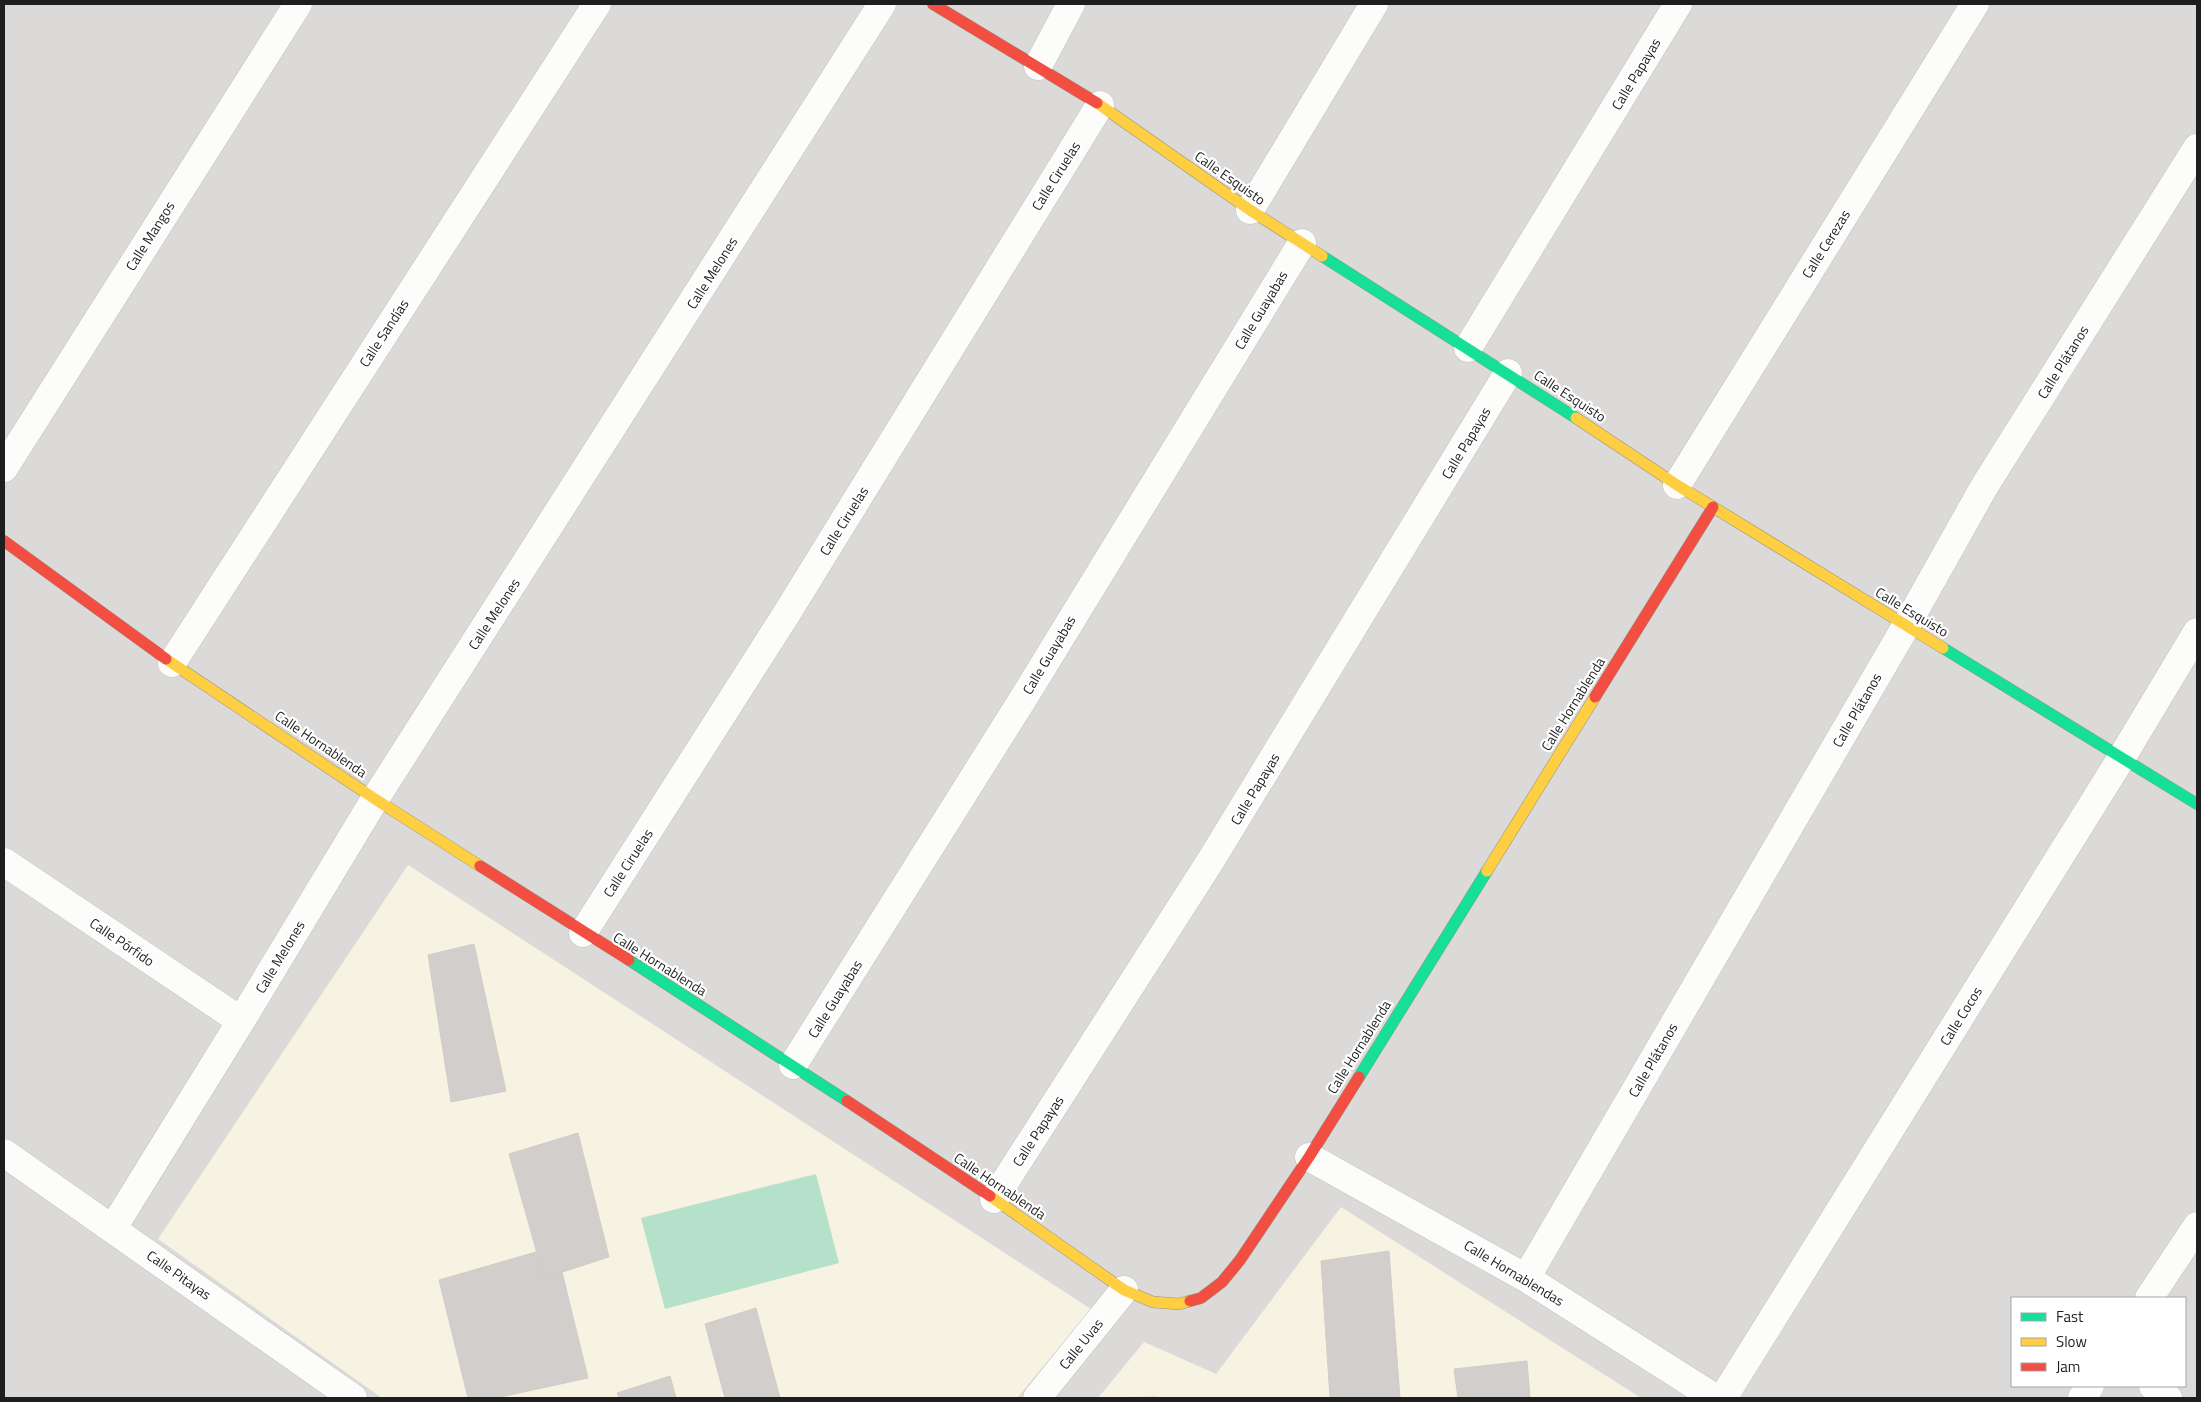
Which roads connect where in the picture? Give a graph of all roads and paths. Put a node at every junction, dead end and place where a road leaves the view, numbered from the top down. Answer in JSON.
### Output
{"nodes":[{"id":1,"x":298,"y":4,"type":"edge"},
{"id":2,"x":597,"y":4,"type":"edge"},
{"id":3,"x":882,"y":4,"type":"edge"},
{"id":4,"x":933,"y":4,"type":"edge"},
{"id":5,"x":1071,"y":4,"type":"edge"},
{"id":6,"x":1374,"y":4,"type":"edge"},
{"id":7,"x":1678,"y":4,"type":"edge"},
{"id":8,"x":1975,"y":4,"type":"edge"},
{"id":9,"x":1038,"y":66,"type":"junction"},
{"id":10,"x":1100,"y":105,"type":"junction"},
{"id":11,"x":2197,"y":148,"type":"edge"},
{"id":12,"x":1250,"y":210,"type":"junction"},
{"id":13,"x":1302,"y":243,"type":"junction"},
{"id":14,"x":1468,"y":348,"type":"junction"},
{"id":15,"x":1508,"y":374,"type":"junction"},
{"id":16,"x":4,"y":468,"type":"edge"},
{"id":17,"x":1678,"y":485,"type":"junction"},
{"id":18,"x":1713,"y":507,"type":"junction"},
{"id":19,"x":4,"y":541,"type":"edge"},
{"id":20,"x":1906,"y":626,"type":"junction"},
{"id":21,"x":2197,"y":632,"type":"edge"},
{"id":22,"x":172,"y":663,"type":"junction"},
{"id":23,"x":2122,"y":757,"type":"junction"},
{"id":24,"x":375,"y":799,"type":"junction"},
{"id":25,"x":2197,"y":804,"type":"edge"},
{"id":26,"x":4,"y":862,"type":"edge"},
{"id":27,"x":583,"y":933,"type":"junction"},
{"id":28,"x":241,"y":1021,"type":"junction"},
{"id":29,"x":793,"y":1065,"type":"junction"},
{"id":30,"x":4,"y":1153,"type":"edge"},
{"id":31,"x":1309,"y":1157,"type":"junction"},
{"id":32,"x":994,"y":1199,"type":"junction"},
{"id":33,"x":2197,"y":1226,"type":"edge"},
{"id":34,"x":112,"y":1228,"type":"junction"},
{"id":35,"x":1526,"y":1278,"type":"junction"},
{"id":36,"x":1124,"y":1290,"type":"junction"},
{"id":37,"x":2150,"y":1297,"type":"edge"},
{"id":38,"x":2089,"y":1387,"type":"edge"},
{"id":39,"x":2154,"y":1387,"type":"edge"},
{"id":40,"x":353,"y":1398,"type":"edge"},
{"id":41,"x":1038,"y":1398,"type":"edge"},
{"id":42,"x":1715,"y":1398,"type":"edge"},
{"id":43,"x":1723,"y":1398,"type":"edge"},
{"id":44,"x":2082,"y":1398,"type":"edge"},
{"id":45,"x":2168,"y":1398,"type":"edge"}],
"edges":[{"from":1,"to":16,"type":"street","name":"Calle Mangos"},
{"from":2,"to":22,"type":"street","name":"Calle Sandías"},
{"from":3,"to":24,"type":"street","name":"Calle Melones"},
{"from":4,"to":9,"type":"street","name":"Calle Esquisto"},
{"from":5,"to":9,"type":"street"},
{"from":6,"to":12,"type":"street"},
{"from":7,"to":14,"type":"street","name":"Calle Papayas"},
{"from":8,"to":17,"type":"street","name":"Calle Cerezas"},
{"from":9,"to":10,"type":"street","name":"Calle Esquisto"},
{"from":10,"to":12,"type":"street","name":"Calle Esquisto"},
{"from":10,"to":27,"type":"street","name":"Calle Ciruelas"},
{"from":11,"to":20,"type":"street","name":"Calle Plátanos"},
{"from":12,"to":13,"type":"street","name":"Calle Esquisto"},
{"from":13,"to":14,"type":"street","name":"Calle Esquisto"},
{"from":13,"to":29,"type":"street","name":"Calle Guayabas"},
{"from":14,"to":15,"type":"street","name":"Calle Esquisto"},
{"from":15,"to":17,"type":"street","name":"Calle Esquisto"},
{"from":15,"to":32,"type":"street","name":"Calle Papayas"},
{"from":17,"to":18,"type":"street","name":"Calle Esquisto"},
{"from":18,"to":20,"type":"street","name":"Calle Esquisto"},
{"from":18,"to":31,"type":"street","name":"Calle Hornablenda"},
{"from":19,"to":22,"type":"street","name":"Calle Hornablenda"},
{"from":20,"to":23,"type":"street","name":"Calle Esquisto"},
{"from":20,"to":35,"type":"street","name":"Calle Plátanos"},
{"from":21,"to":23,"type":"street","name":"Calle Cocos"},
{"from":22,"to":24,"type":"street","name":"Calle Hornablenda"},
{"from":23,"to":25,"type":"street","name":"Calle Esquisto"},
{"from":23,"to":43,"type":"street","name":"Calle Cocos"},
{"from":24,"to":27,"type":"street","name":"Calle Hornablenda"},
{"from":24,"to":28,"type":"street","name":"Calle Melones"},
{"from":26,"to":28,"type":"street","name":"Calle Pórfido"},
{"from":27,"to":29,"type":"street","name":"Calle Hornablenda"},
{"from":28,"to":34,"type":"street","name":"Calle Melones"},
{"from":29,"to":32,"type":"street","name":"Calle Hornablenda"},
{"from":30,"to":34,"type":"street","name":"Calle Pitayas"},
{"from":31,"to":35,"type":"street","name":"Calle Hornablendas"},
{"from":31,"to":36,"type":"street","name":"Calle Hornablenda"},
{"from":32,"to":36,"type":"street","name":"Calle Hornablenda"},
{"from":33,"to":37,"type":"street"},
{"from":34,"to":40,"type":"street","name":"Calle Pitayas"},
{"from":35,"to":42,"type":"street","name":"Calle Hornablendas"},
{"from":36,"to":41,"type":"street","name":"Calle Uvas"},
{"from":38,"to":44,"type":"street"},
{"from":39,"to":45,"type":"street"}]}
